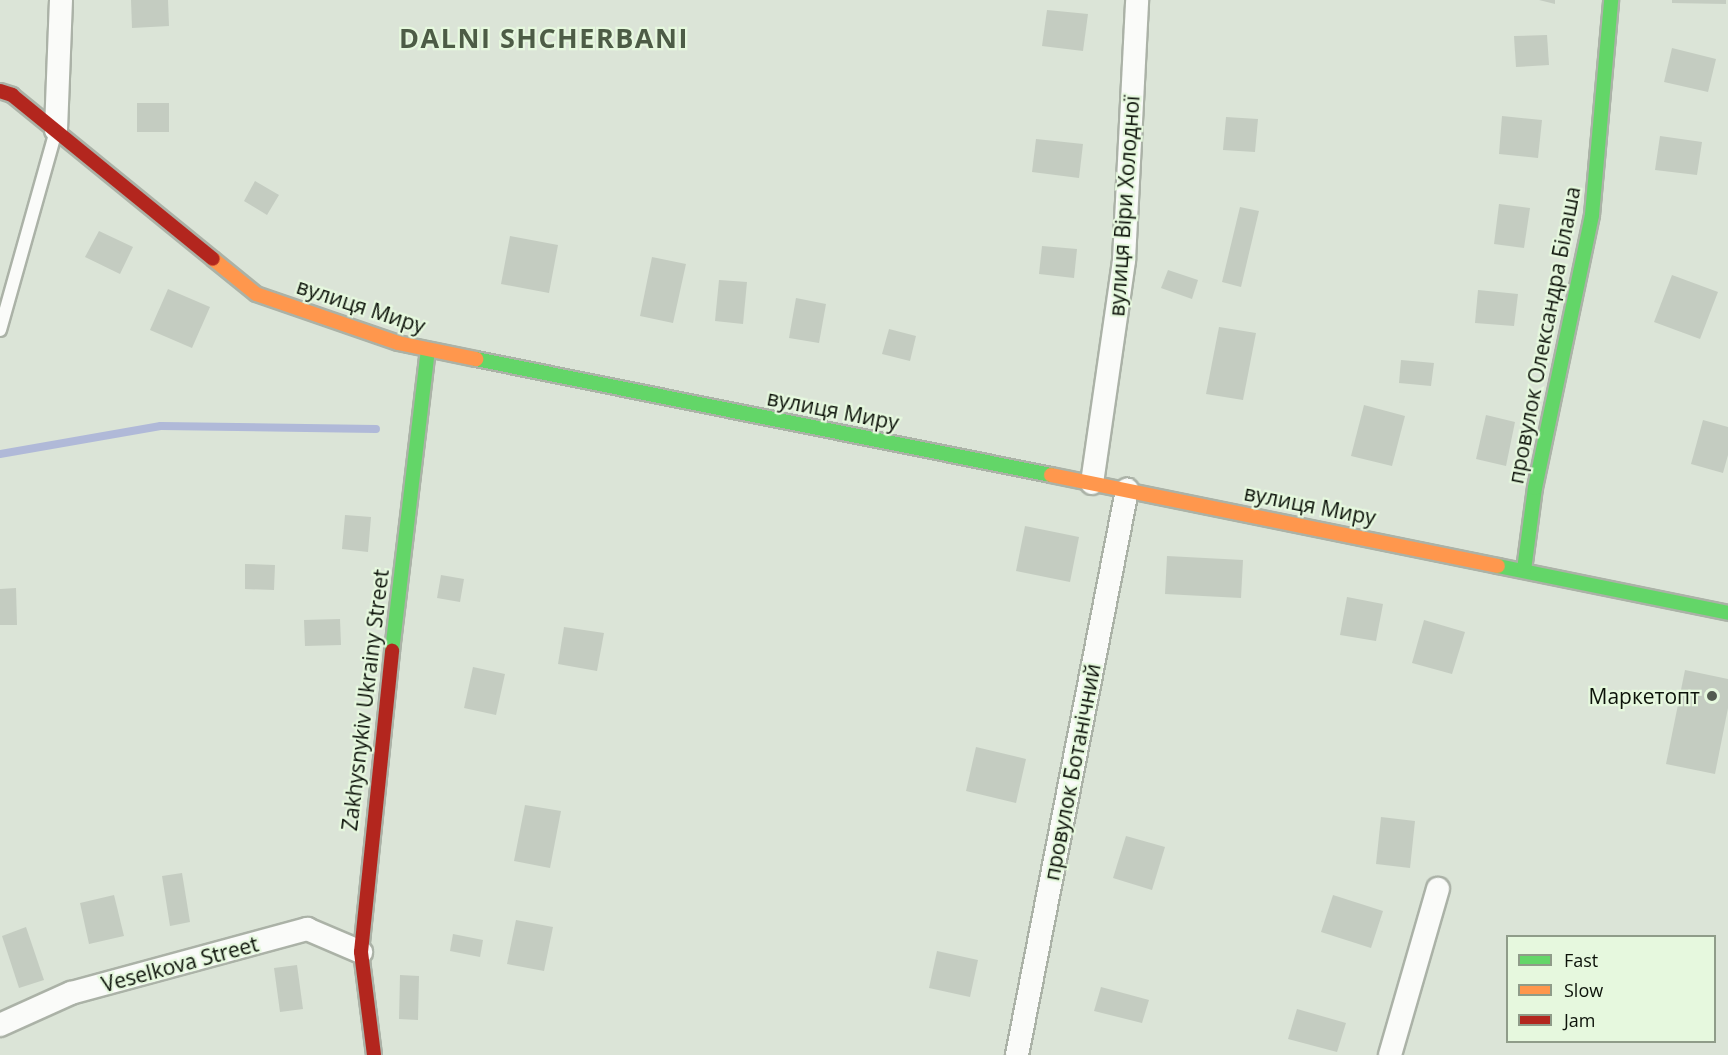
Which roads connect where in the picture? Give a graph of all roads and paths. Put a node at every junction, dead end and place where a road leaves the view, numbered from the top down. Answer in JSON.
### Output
{"nodes":[{"id":1,"x":61,"y":0,"type":"edge"},
{"id":2,"x":1137,"y":0,"type":"edge"},
{"id":3,"x":1611,"y":0,"type":"edge"},
{"id":4,"x":0,"y":91,"type":"edge"},
{"id":5,"x":56,"y":130,"type":"junction"},
{"id":6,"x":0,"y":330,"type":"edge"},
{"id":7,"x":429,"y":350,"type":"junction"},
{"id":8,"x":1092,"y":483,"type":"junction"},
{"id":9,"x":1127,"y":490,"type":"junction"},
{"id":10,"x":1524,"y":570,"type":"junction"},
{"id":11,"x":1728,"y":613,"type":"edge"},
{"id":12,"x":1438,"y":889,"type":"dead end"},
{"id":13,"x":361,"y":952,"type":"junction"},
{"id":14,"x":0,"y":1025,"type":"edge"},
{"id":15,"x":374,"y":1055,"type":"edge"},
{"id":16,"x":1017,"y":1055,"type":"edge"},
{"id":17,"x":1390,"y":1055,"type":"edge"}],
"edges":[{"from":1,"to":5,"type":"street"},
{"from":2,"to":8,"type":"street","name":"вулиця Віри Холодної"},
{"from":3,"to":10,"type":"street","name":"провулок Олександра Білаша"},
{"from":4,"to":5,"type":"street","name":"вулиця Миру"},
{"from":5,"to":6,"type":"lane"},
{"from":5,"to":7,"type":"street","name":"вулиця Миру"},
{"from":7,"to":8,"type":"street","name":"вулиця Миру"},
{"from":7,"to":13,"type":"street","name":"Zakhysnykiv Ukrainy Street"},
{"from":8,"to":9,"type":"street","name":"вулиця Миру"},
{"from":9,"to":10,"type":"street","name":"вулиця Миру"},
{"from":9,"to":16,"type":"street","name":"провулок Ботанічний"},
{"from":10,"to":11,"type":"street","name":"вулиця Миру"},
{"from":12,"to":17,"type":"street"},
{"from":13,"to":14,"type":"street","name":"Veselkova Street"},
{"from":13,"to":15,"type":"street","name":"Zakhysnykiv Ukrainy Street"}]}
